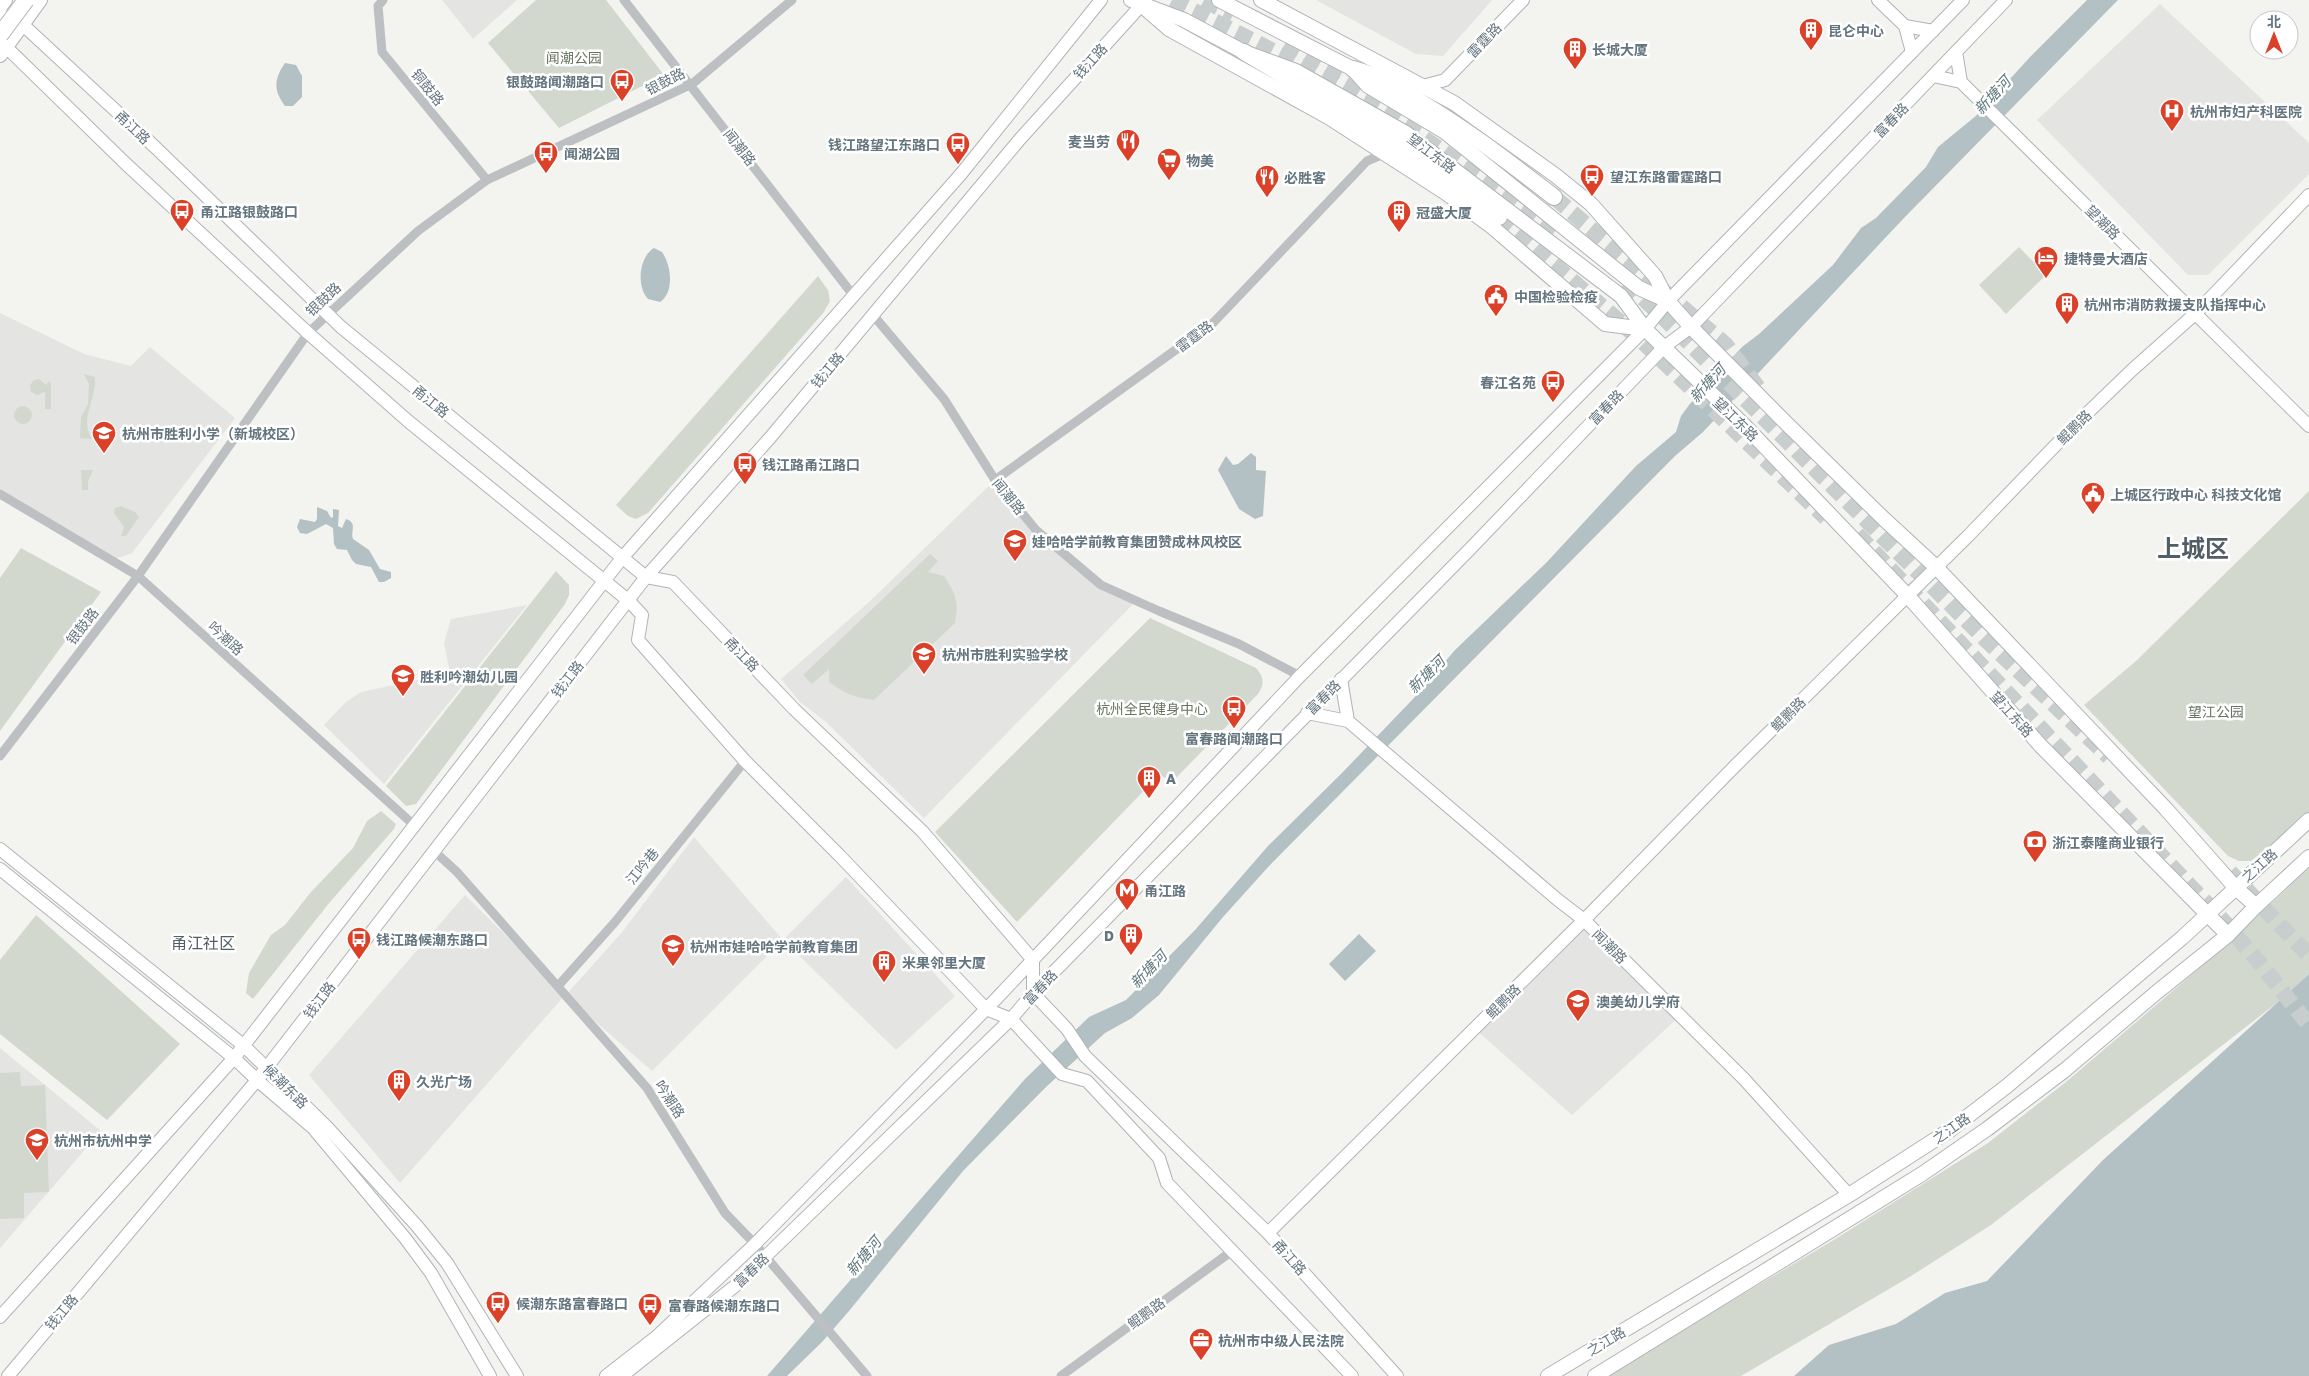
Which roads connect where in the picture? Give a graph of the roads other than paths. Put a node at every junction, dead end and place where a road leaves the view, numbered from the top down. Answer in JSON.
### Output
{"nodes":[{"id":1,"x":4,"y":0,"type":"edge"},
{"id":2,"x":26,"y":0,"type":"edge"},
{"id":3,"x":40,"y":0,"type":"edge"},
{"id":4,"x":383,"y":0,"type":"edge"},
{"id":5,"x":624,"y":0,"type":"edge"},
{"id":6,"x":792,"y":0,"type":"edge"},
{"id":7,"x":1101,"y":0,"type":"edge"},
{"id":8,"x":1219,"y":0,"type":"edge"},
{"id":9,"x":1261,"y":0,"type":"edge"},
{"id":10,"x":1523,"y":0,"type":"edge"},
{"id":11,"x":1878,"y":0,"type":"edge"},
{"id":12,"x":1963,"y":0,"type":"edge"},
{"id":13,"x":2006,"y":0,"type":"edge"},
{"id":14,"x":1139,"y":2,"type":"edge"},
{"id":15,"x":0,"y":5,"type":"edge"},
{"id":16,"x":0,"y":14,"type":"edge"},
{"id":17,"x":22,"y":24,"type":"junction"},
{"id":18,"x":1905,"y":26,"type":"junction"},
{"id":19,"x":1933,"y":31,"type":"junction"},
{"id":20,"x":2,"y":44,"type":"edge"},
{"id":21,"x":1244,"y":52,"type":"junction"},
{"id":22,"x":1912,"y":52,"type":"junction"},
{"id":23,"x":1956,"y":52,"type":"junction"},
{"id":24,"x":1354,"y":69,"type":"junction"},
{"id":25,"x":1933,"y":76,"type":"junction"},
{"id":26,"x":1445,"y":80,"type":"junction"},
{"id":27,"x":692,"y":84,"type":"junction"},
{"id":28,"x":1423,"y":86,"type":"junction"},
{"id":29,"x":1965,"y":86,"type":"junction"},
{"id":30,"x":1454,"y":102,"type":"junction"},
{"id":31,"x":1365,"y":140,"type":"junction"},
{"id":32,"x":1386,"y":154,"type":"junction"},
{"id":33,"x":1367,"y":161,"type":"junction"},
{"id":34,"x":487,"y":180,"type":"junction"},
{"id":35,"x":2309,"y":195,"type":"edge"},
{"id":36,"x":1554,"y":197,"type":"tunnel mouth"},
{"id":37,"x":1499,"y":217,"type":"tunnel mouth"},
{"id":38,"x":853,"y":295,"type":"junction"},
{"id":39,"x":1668,"y":301,"type":"junction"},
{"id":40,"x":2196,"y":313,"type":"junction"},
{"id":41,"x":327,"y":314,"type":"junction"},
{"id":42,"x":873,"y":315,"type":"junction"},
{"id":43,"x":1691,"y":327,"type":"junction"},
{"id":44,"x":1645,"y":329,"type":"junction"},
{"id":45,"x":308,"y":333,"type":"junction"},
{"id":46,"x":1664,"y":347,"type":"junction"},
{"id":47,"x":2309,"y":426,"type":"edge"},
{"id":48,"x":995,"y":480,"type":"junction"},
{"id":49,"x":0,"y":494,"type":"edge"},
{"id":50,"x":622,"y":558,"type":"junction"},
{"id":51,"x":1936,"y":567,"type":"junction"},
{"id":52,"x":138,"y":576,"type":"junction"},
{"id":53,"x":646,"y":577,"type":"junction"},
{"id":54,"x":604,"y":583,"type":"junction"},
{"id":55,"x":1907,"y":595,"type":"junction"},
{"id":56,"x":629,"y":601,"type":"junction"},
{"id":57,"x":1300,"y":676,"type":"junction"},
{"id":58,"x":1341,"y":679,"type":"junction"},
{"id":59,"x":1307,"y":713,"type":"junction"},
{"id":60,"x":1348,"y":721,"type":"junction"},
{"id":61,"x":0,"y":756,"type":"edge"},
{"id":62,"x":745,"y":761,"type":"junction"},
{"id":63,"x":2309,"y":820,"type":"edge"},
{"id":64,"x":415,"y":826,"type":"junction"},
{"id":65,"x":0,"y":849,"type":"edge"},
{"id":66,"x":433,"y":850,"type":"junction"},
{"id":67,"x":2309,"y":857,"type":"edge"},
{"id":68,"x":0,"y":869,"type":"edge"},
{"id":69,"x":2234,"y":887,"type":"junction"},
{"id":70,"x":2256,"y":906,"type":"junction"},
{"id":71,"x":2207,"y":915,"type":"junction"},
{"id":72,"x":1584,"y":920,"type":"junction"},
{"id":73,"x":2228,"y":935,"type":"junction"},
{"id":74,"x":1032,"y":960,"type":"junction"},
{"id":75,"x":558,"y":986,"type":"junction"},
{"id":76,"x":1033,"y":993,"type":"junction"},
{"id":77,"x":986,"y":1009,"type":"junction"},
{"id":78,"x":1011,"y":1019,"type":"junction"},
{"id":79,"x":243,"y":1045,"type":"junction"},
{"id":80,"x":234,"y":1058,"type":"junction"},
{"id":81,"x":267,"y":1067,"type":"junction"},
{"id":82,"x":256,"y":1080,"type":"junction"},
{"id":83,"x":1849,"y":1195,"type":"junction"},
{"id":84,"x":1268,"y":1233,"type":"junction"},
{"id":85,"x":755,"y":1244,"type":"junction"},
{"id":86,"x":1232,"y":1251,"type":"junction"},
{"id":87,"x":765,"y":1257,"type":"junction"},
{"id":88,"x":0,"y":1317,"type":"edge"},
{"id":89,"x":8,"y":1376,"type":"edge"},
{"id":90,"x":490,"y":1376,"type":"edge"},
{"id":91,"x":517,"y":1376,"type":"edge"},
{"id":92,"x":606,"y":1376,"type":"edge"},
{"id":93,"x":622,"y":1376,"type":"edge"},
{"id":94,"x":867,"y":1376,"type":"edge"},
{"id":95,"x":1061,"y":1376,"type":"edge"},
{"id":96,"x":1352,"y":1376,"type":"edge"},
{"id":97,"x":1397,"y":1376,"type":"edge"},
{"id":98,"x":1548,"y":1376,"type":"edge"},
{"id":99,"x":1595,"y":1376,"type":"edge"}],
"edges":[{"from":1,"to":15,"type":"highway"},
{"from":2,"to":20,"type":"highway","bridge":true},
{"from":3,"to":17,"type":"main road"},
{"from":4,"to":34,"type":"street","name":"铜鼓路"},
{"from":5,"to":27,"type":"street","name":"闻潮路"},
{"from":6,"to":27,"type":"street","name":"银鼓路"},
{"from":7,"to":38,"type":"street","name":"钱江路"},
{"from":8,"to":24,"type":"main road","name":"望江东路"},
{"from":9,"to":28,"type":"main road"},
{"from":10,"to":26,"type":"street","name":"雷霆路"},
{"from":11,"to":18,"type":"street"},
{"from":12,"to":19,"type":"street","name":"富春路"},
{"from":13,"to":23,"type":"street","name":"富春路"},
{"from":14,"to":21,"type":"main road","name":"望江东路"},
{"from":14,"to":31,"type":"main road"},
{"from":14,"to":42,"type":"street","name":"钱江路"},
{"from":16,"to":17,"type":"street","name":"甬江路"},
{"from":17,"to":20,"type":"main road"},
{"from":17,"to":41,"type":"street","name":"甬江路"},
{"from":18,"to":19,"type":"street"},
{"from":18,"to":22,"type":"street"},
{"from":19,"to":22,"type":"street","name":"富春路"},
{"from":20,"to":45,"type":"street"},
{"from":21,"to":37,"type":"highway"},
{"from":21,"to":44,"type":"main road","name":"望江东路"},
{"from":22,"to":39,"type":"street","name":"富春路"},
{"from":23,"to":25,"type":"street","name":"富春路"},
{"from":23,"to":29,"type":"street"},
{"from":24,"to":36,"type":"highway"},
{"from":24,"to":39,"type":"main road","name":"望江东路"},
{"from":25,"to":29,"type":"street"},
{"from":25,"to":43,"type":"street","name":"富春路"},
{"from":26,"to":28,"type":"street"},
{"from":26,"to":30,"type":"street"},
{"from":27,"to":34,"type":"street","name":"银鼓路"},
{"from":27,"to":38,"type":"street","name":"闻潮路"},
{"from":28,"to":30,"type":"main road"},
{"from":29,"to":40,"type":"street","name":"望潮路"},
{"from":30,"to":39,"type":"main road"},
{"from":31,"to":32,"type":"main road"},
{"from":31,"to":33,"type":"street"},
{"from":32,"to":33,"type":"street","name":"雷霆路"},
{"from":32,"to":44,"type":"main road"},
{"from":33,"to":48,"type":"street","name":"雷霆路"},
{"from":34,"to":41,"type":"street","name":"银鼓路"},
{"from":35,"to":40,"type":"street","name":"鲲鹏路"},
{"from":38,"to":50,"type":"street","name":"钱江路"},
{"from":39,"to":43,"type":"main road"},
{"from":39,"to":44,"type":"street","name":"富春路"},
{"from":40,"to":47,"type":"street","name":"望潮路"},
{"from":40,"to":51,"type":"street","name":"鲲鹏路"},
{"from":41,"to":45,"type":"street","name":"银鼓路"},
{"from":41,"to":50,"type":"street","name":"甬江路"},
{"from":42,"to":48,"type":"street","name":"闻潮路"},
{"from":42,"to":53,"type":"street","name":"钱江路"},
{"from":43,"to":46,"type":"street","name":"富春路"},
{"from":43,"to":51,"type":"main road"},
{"from":44,"to":46,"type":"main road","name":"望江东路"},
{"from":44,"to":57,"type":"street","name":"富春路"},
{"from":45,"to":52,"type":"street","name":"银鼓路"},
{"from":45,"to":54,"type":"street"},
{"from":46,"to":55,"type":"main road","name":"望江东路"},
{"from":46,"to":58,"type":"street","name":"富春路"},
{"from":48,"to":57,"type":"street","name":"闻潮路"},
{"from":49,"to":52,"type":"street","name":"吟潮路"},
{"from":50,"to":53,"type":"street","name":"甬江路"},
{"from":50,"to":54,"type":"street","name":"钱江路"},
{"from":51,"to":55,"type":"street","name":"鲲鹏路"},
{"from":51,"to":69,"type":"main road"},
{"from":52,"to":61,"type":"street","name":"银鼓路"},
{"from":52,"to":64,"type":"street","name":"吟潮路"},
{"from":53,"to":56,"type":"street","name":"钱江路"},
{"from":53,"to":74,"type":"street","name":"甬江路"},
{"from":54,"to":56,"type":"street"},
{"from":54,"to":64,"type":"street","name":"钱江路"},
{"from":55,"to":71,"type":"main road","name":"望江东路"},
{"from":55,"to":72,"type":"street","name":"鲲鹏路"},
{"from":56,"to":62,"type":"street"},
{"from":56,"to":66,"type":"street","name":"钱江路"},
{"from":57,"to":74,"type":"street","name":"富春路"},
{"from":58,"to":59,"type":"street","name":"富春路"},
{"from":58,"to":60,"type":"street"},
{"from":59,"to":60,"type":"street","name":"闻潮路"},
{"from":59,"to":76,"type":"street","name":"富春路"},
{"from":60,"to":72,"type":"street","name":"闻潮路"},
{"from":62,"to":75,"type":"street","name":"江吟巷"},
{"from":62,"to":77,"type":"street"},
{"from":63,"to":69,"type":"main road","name":"之江路"},
{"from":64,"to":79,"type":"street","name":"钱江路"},
{"from":65,"to":79,"type":"street","name":"候潮东路"},
{"from":66,"to":75,"type":"street","name":"吟潮路"},
{"from":66,"to":81,"type":"street","name":"钱江路"},
{"from":67,"to":70,"type":"main road","name":"之江路"},
{"from":68,"to":80,"type":"street","name":"候潮东路"},
{"from":69,"to":70,"type":"main road"},
{"from":69,"to":71,"type":"main road","name":"之江路"},
{"from":70,"to":73,"type":"main road","name":"之江路"},
{"from":71,"to":73,"type":"main road","name":"望江东路"},
{"from":71,"to":83,"type":"main road","name":"之江路"},
{"from":72,"to":83,"type":"street","name":"闻潮路"},
{"from":72,"to":84,"type":"street","name":"鲲鹏路"},
{"from":73,"to":99,"type":"main road","name":"之江路"},
{"from":74,"to":76,"type":"street"},
{"from":74,"to":77,"type":"street","name":"富春路"},
{"from":75,"to":85,"type":"street","name":"吟潮路"},
{"from":76,"to":78,"type":"street","name":"富春路"},
{"from":76,"to":84,"type":"street","name":"甬江路"},
{"from":77,"to":78,"type":"street"},
{"from":77,"to":85,"type":"street","name":"富春路"},
{"from":78,"to":86,"type":"street"},
{"from":78,"to":87,"type":"street","name":"富春路"},
{"from":79,"to":80,"type":"street","name":"钱江路"},
{"from":79,"to":81,"type":"street","name":"候潮东路"},
{"from":80,"to":82,"type":"street","name":"候潮东路"},
{"from":80,"to":88,"type":"street","name":"钱江路"},
{"from":81,"to":82,"type":"street","name":"钱江路"},
{"from":81,"to":91,"type":"street","name":"候潮东路"},
{"from":82,"to":89,"type":"street","name":"钱江路"},
{"from":82,"to":90,"type":"street","name":"候潮东路"},
{"from":83,"to":98,"type":"main road","name":"之江路"},
{"from":84,"to":97,"type":"street","name":"甬江路"},
{"from":85,"to":87,"type":"street","name":"吟潮路"},
{"from":85,"to":92,"type":"street","name":"富春路"},
{"from":86,"to":95,"type":"street","name":"鲲鹏路"},
{"from":86,"to":96,"type":"street"},
{"from":87,"to":93,"type":"street","name":"富春路"},
{"from":87,"to":94,"type":"street","name":"吟潮路"}]}
